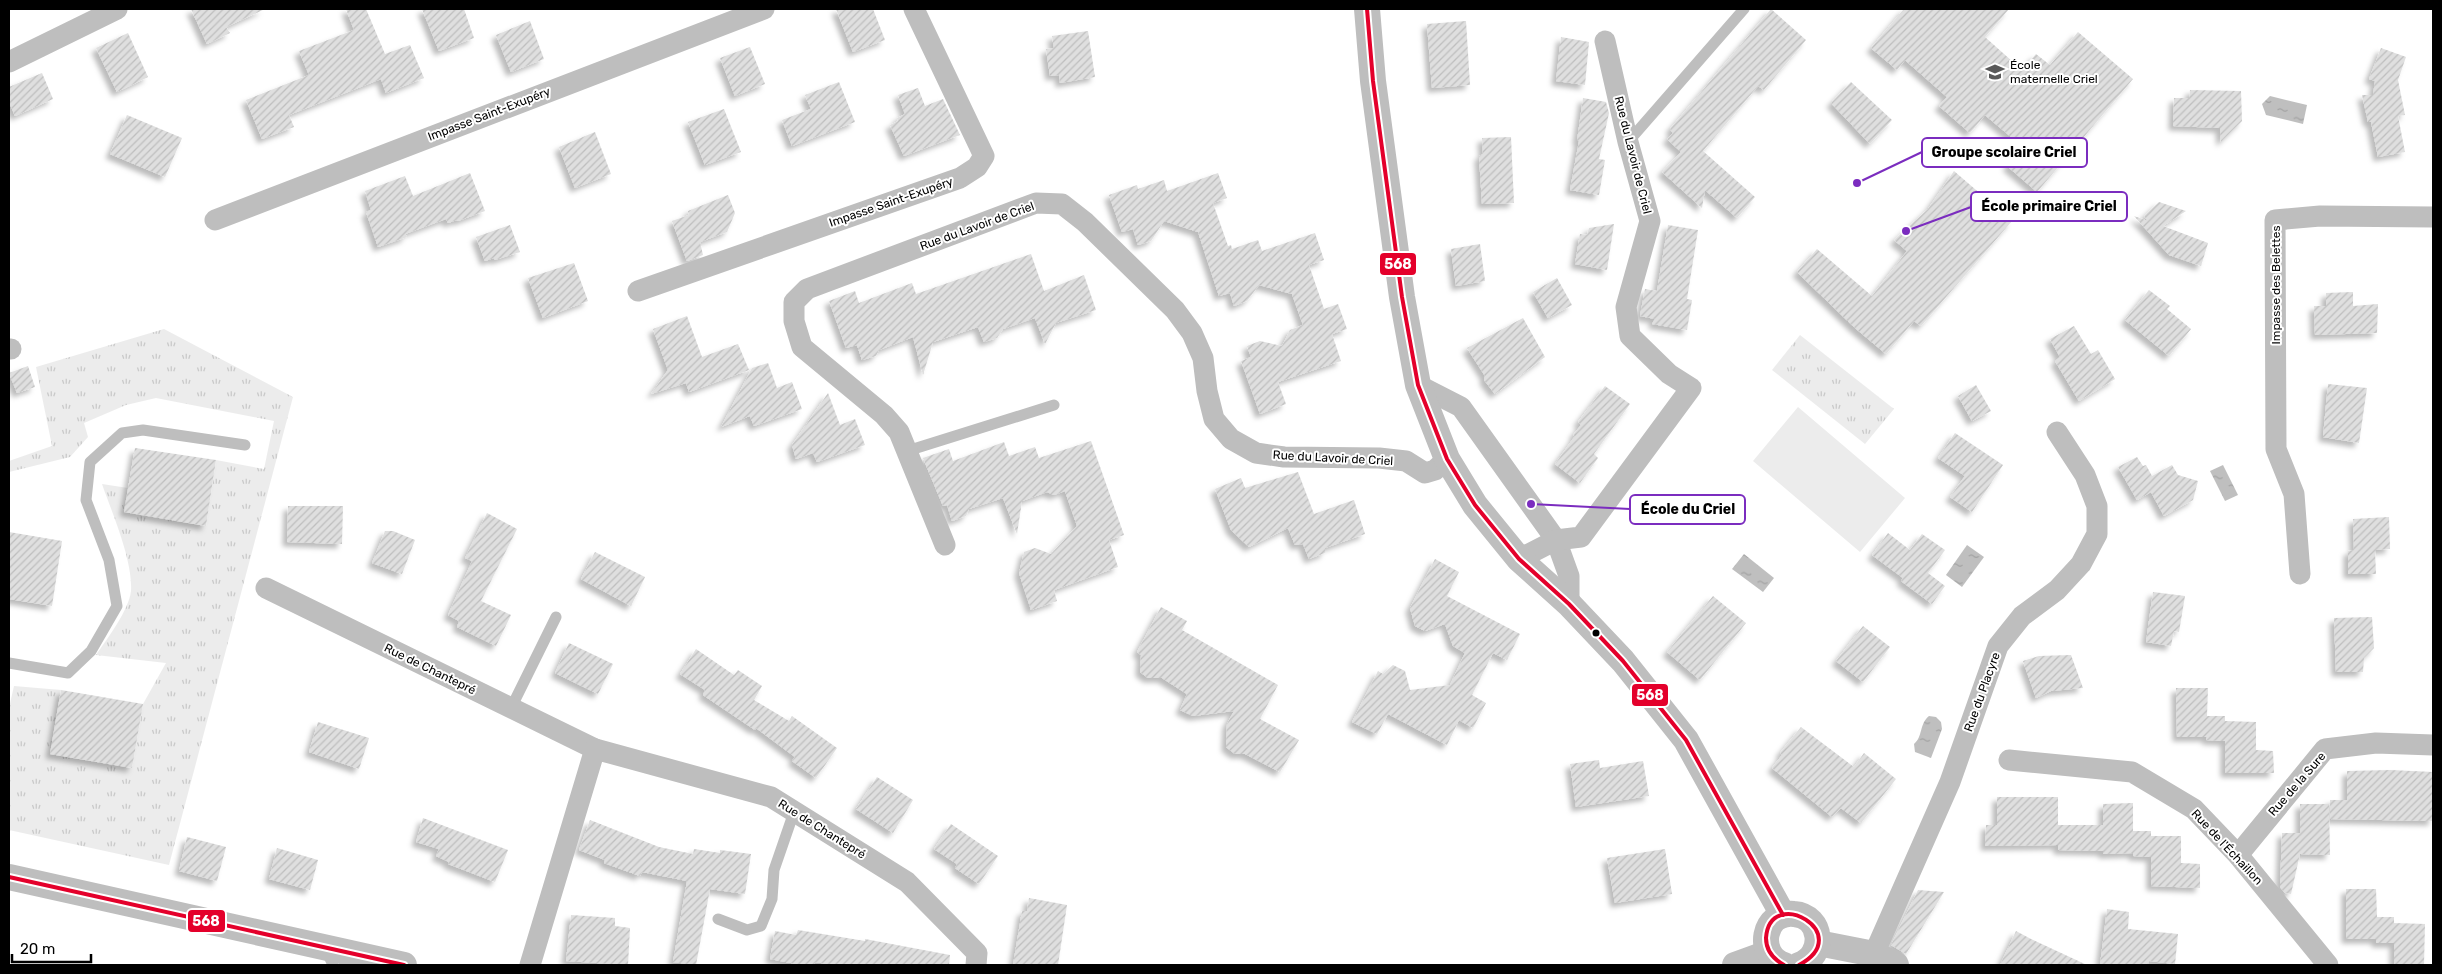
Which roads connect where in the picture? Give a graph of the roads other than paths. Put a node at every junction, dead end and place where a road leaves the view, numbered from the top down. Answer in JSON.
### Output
{"nodes":[{"id":1,"x":117,"y":9,"type":"edge"},
{"id":2,"x":764,"y":9,"type":"edge"},
{"id":3,"x":914,"y":9,"type":"edge"},
{"id":4,"x":1366,"y":9,"type":"edge"},
{"id":5,"x":1744,"y":9,"type":"edge"},
{"id":6,"x":1605,"y":41,"type":"dead end"},
{"id":7,"x":9,"y":62,"type":"edge"},
{"id":8,"x":1628,"y":142,"type":"junction"},
{"id":9,"x":2433,"y":217,"type":"edge"},
{"id":10,"x":215,"y":220,"type":"dead end"},
{"id":11,"x":638,"y":291,"type":"dead end"},
{"id":12,"x":1418,"y":385,"type":"junction"},
{"id":13,"x":1054,"y":405,"type":"dead end"},
{"id":14,"x":2056,"y":432,"type":"dead end"},
{"id":15,"x":245,"y":445,"type":"dead end"},
{"id":16,"x":907,"y":451,"type":"junction"},
{"id":17,"x":1447,"y":459,"type":"junction"},
{"id":18,"x":1556,"y":540,"type":"junction"},
{"id":19,"x":945,"y":545,"type":"dead end"},
{"id":20,"x":1519,"y":559,"type":"junction"},
{"id":21,"x":2300,"y":574,"type":"dead end"},
{"id":22,"x":266,"y":588,"type":"dead end"},
{"id":23,"x":1569,"y":604,"type":"junction"},
{"id":24,"x":556,"y":617,"type":"dead end"},
{"id":25,"x":9,"y":663,"type":"edge"},
{"id":26,"x":511,"y":708,"type":"junction"},
{"id":27,"x":2433,"y":745,"type":"edge"},
{"id":28,"x":595,"y":749,"type":"junction"},
{"id":29,"x":2009,"y":760,"type":"dead end"},
{"id":30,"x":794,"y":812,"type":"junction"},
{"id":31,"x":2238,"y":855,"type":"junction"},
{"id":32,"x":9,"y":877,"type":"edge"},
{"id":33,"x":1783,"y":915,"type":"junction"},
{"id":34,"x":718,"y":920,"type":"dead end"},
{"id":35,"x":329,"y":956,"type":"edge"},
{"id":36,"x":1798,"y":959,"type":"edge"},
{"id":37,"x":1885,"y":960,"type":"edge"},
{"id":38,"x":404,"y":965,"type":"edge"},
{"id":39,"x":530,"y":965,"type":"edge"},
{"id":40,"x":976,"y":965,"type":"edge"},
{"id":41,"x":1735,"y":965,"type":"edge"},
{"id":42,"x":2328,"y":965,"type":"edge"}],
"edges":[{"from":1,"to":7,"type":"street"},
{"from":2,"to":10,"type":"street","name":"Impasse Saint-Exupéry"},
{"from":3,"to":11,"type":"street","name":"Impasse Saint-Exupéry"},
{"from":4,"to":12,"type":"street"},
{"from":5,"to":8,"type":"lane"},
{"from":6,"to":8,"type":"street","name":"Rue du Lavoir de Criel"},
{"from":8,"to":18,"type":"street","name":"Rue du Lavoir de Criel"},
{"from":9,"to":21,"type":"street","name":"Impasse des Belettes"},
{"from":12,"to":17,"type":"street"},
{"from":12,"to":18,"type":"street"},
{"from":13,"to":16,"type":"lane"},
{"from":14,"to":37,"type":"street","name":"Rue du Placyre"},
{"from":15,"to":25,"type":"lane"},
{"from":16,"to":17,"type":"street","name":"Rue du Lavoir de Criel"},
{"from":16,"to":19,"type":"street","name":"Rue du Lavoir de Criel"},
{"from":17,"to":20,"type":"street"},
{"from":18,"to":20,"type":"street","name":"Rue du Lavoir de Criel"},
{"from":18,"to":23,"type":"street"},
{"from":20,"to":23,"type":"street"},
{"from":22,"to":26,"type":"street","name":"Rue de Chantepré"},
{"from":23,"to":33,"type":"street"},
{"from":24,"to":26,"type":"lane"},
{"from":26,"to":28,"type":"street","name":"Rue de Chantepré"},
{"from":27,"to":31,"type":"street","name":"Rue de la Sure"},
{"from":28,"to":30,"type":"street","name":"Rue de Chantepré"},
{"from":28,"to":39,"type":"street"},
{"from":29,"to":31,"type":"street","name":"Rue de l'Échaillon"},
{"from":30,"to":34,"type":"lane"},
{"from":30,"to":40,"type":"street","name":"Rue de Chantepré"},
{"from":31,"to":42,"type":"street","name":"Rue de l'Échaillon"},
{"from":32,"to":35,"type":"street"},
{"from":33,"to":36,"type":"street"},
{"from":33,"to":36,"type":"street"},
{"from":35,"to":38,"type":"street"},
{"from":36,"to":37,"type":"street","name":"Rue du Placyre"},
{"from":36,"to":41,"type":"street"}]}
